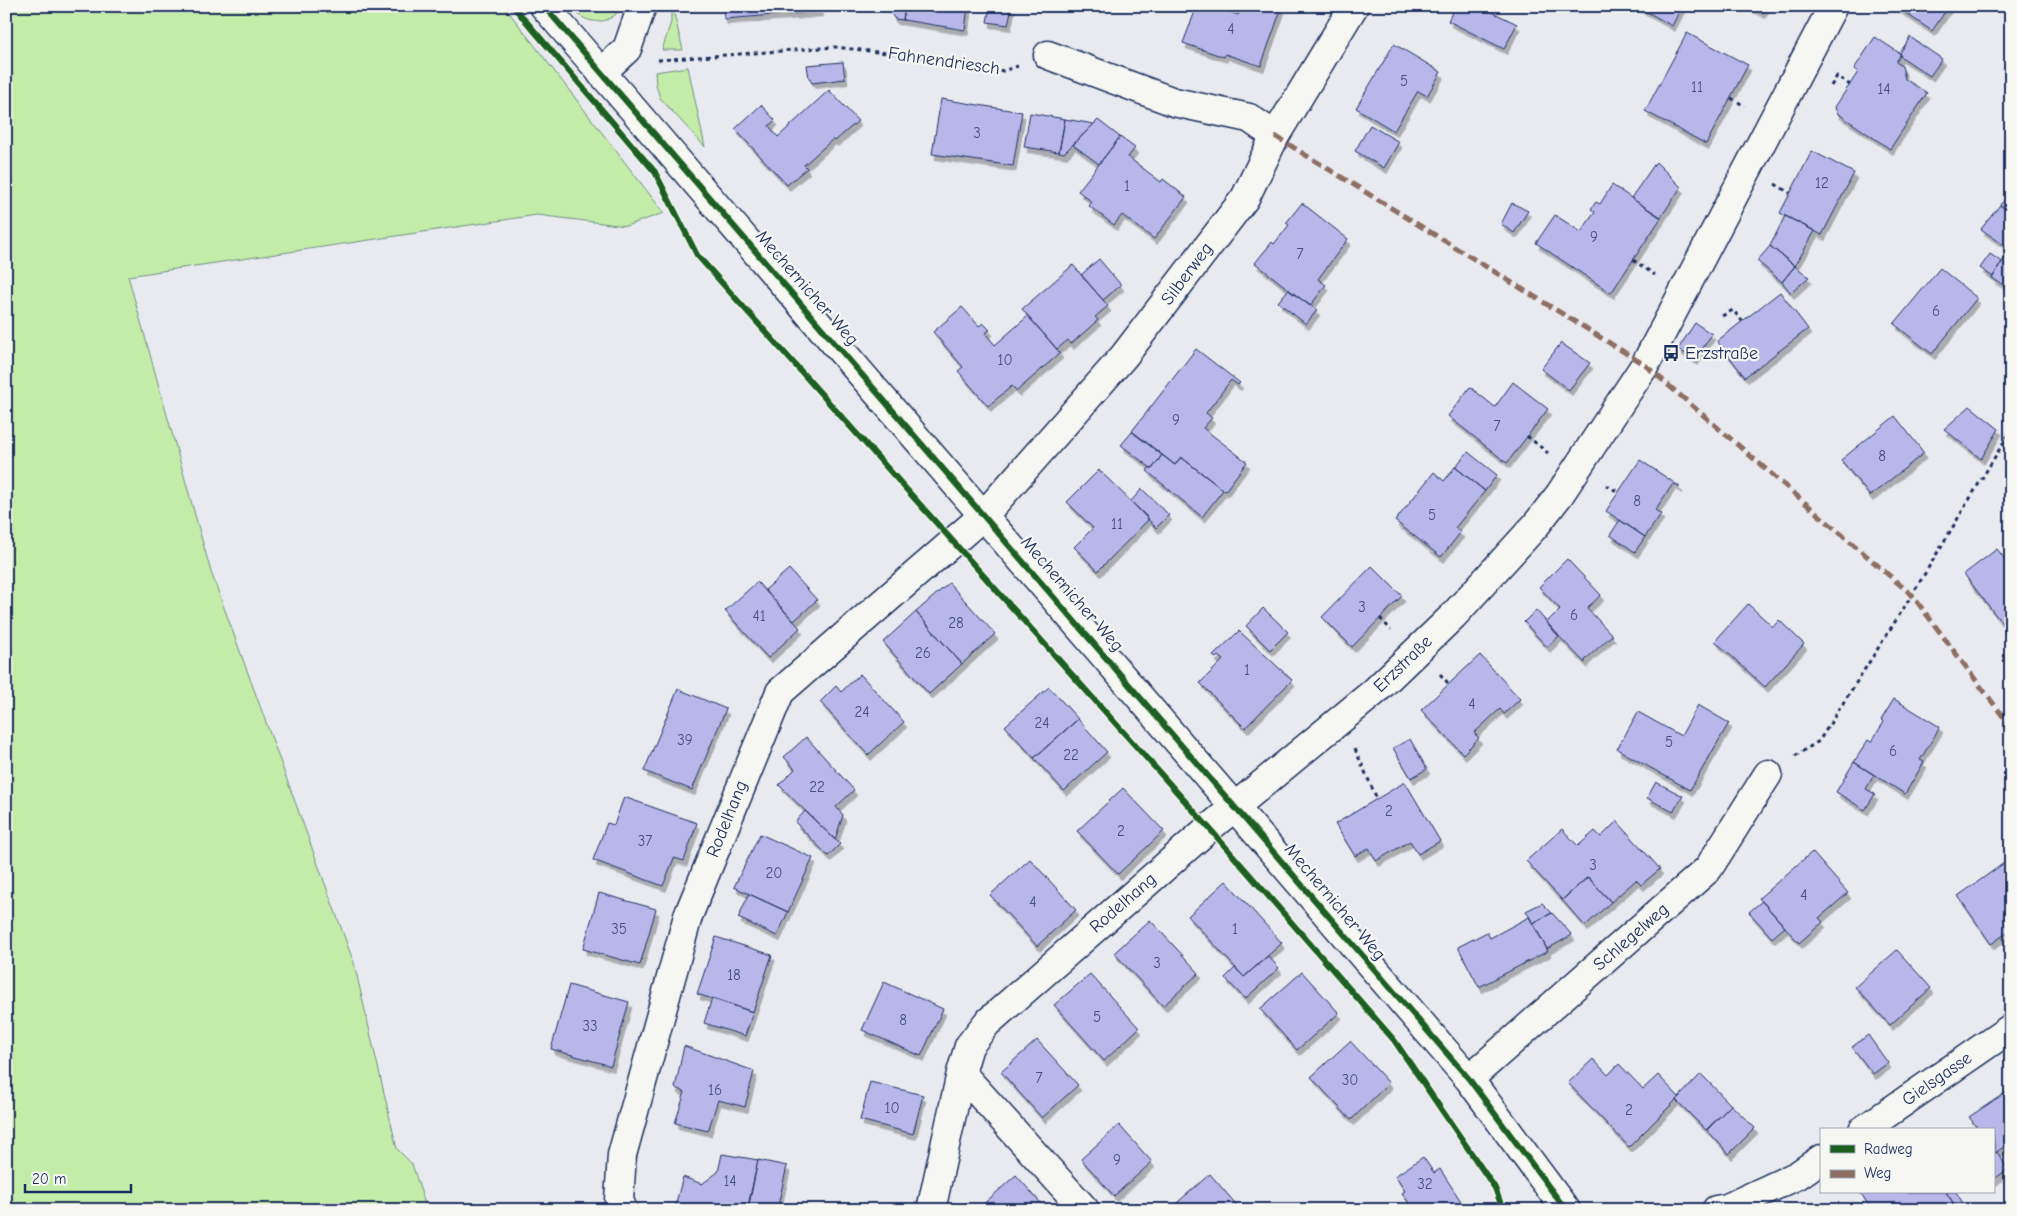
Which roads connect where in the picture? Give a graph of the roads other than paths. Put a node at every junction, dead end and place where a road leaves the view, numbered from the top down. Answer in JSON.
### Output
{"nodes":[{"id":1,"x":544,"y":6,"type":"edge"},
{"id":2,"x":642,"y":6,"type":"edge"},
{"id":3,"x":1354,"y":6,"type":"edge"},
{"id":4,"x":1833,"y":6,"type":"edge"},
{"id":5,"x":1048,"y":55,"type":"road end"},
{"id":6,"x":601,"y":73,"type":"junction"},
{"id":7,"x":1275,"y":136,"type":"junction"},
{"id":8,"x":984,"y":515,"type":"junction"},
{"id":9,"x":1768,"y":774,"type":"road end"},
{"id":10,"x":1235,"y":807,"type":"junction"},
{"id":11,"x":2011,"y":1028,"type":"edge"},
{"id":12,"x":961,"y":1073,"type":"junction"},
{"id":13,"x":1468,"y":1079,"type":"junction"},
{"id":14,"x":1866,"y":1128,"type":"edge"},
{"id":15,"x":1820,"y":1160,"type":"edge"},
{"id":16,"x":623,"y":1210,"type":"edge"},
{"id":17,"x":931,"y":1210,"type":"edge"},
{"id":18,"x":1085,"y":1210,"type":"edge"},
{"id":19,"x":1566,"y":1210,"type":"edge"},
{"id":20,"x":1716,"y":1210,"type":"edge"}],
"edges":[{"from":1,"to":6,"type":"street","name":"Mechernicher Weg"},
{"from":2,"to":6,"type":"street"},
{"from":3,"to":7,"type":"street","name":"Silberweg"},
{"from":4,"to":10,"type":"street","name":"Erzstraße"},
{"from":5,"to":7,"type":"street"},
{"from":6,"to":8,"type":"street","name":"Mechernicher Weg"},
{"from":7,"to":8,"type":"street","name":"Silberweg"},
{"from":8,"to":10,"type":"street","name":"Mechernicher Weg"},
{"from":8,"to":16,"type":"street","name":"Rodelhang"},
{"from":9,"to":13,"type":"street","name":"Schlegelweg"},
{"from":10,"to":12,"type":"street","name":"Rodelhang"},
{"from":10,"to":13,"type":"street","name":"Mechernicher Weg"},
{"from":11,"to":14,"type":"street","name":"Gielsgasse"},
{"from":12,"to":17,"type":"street","name":"Rodelhang"},
{"from":12,"to":18,"type":"street"},
{"from":13,"to":19,"type":"street","name":"Mechernicher Weg"},
{"from":15,"to":20,"type":"street"}]}
